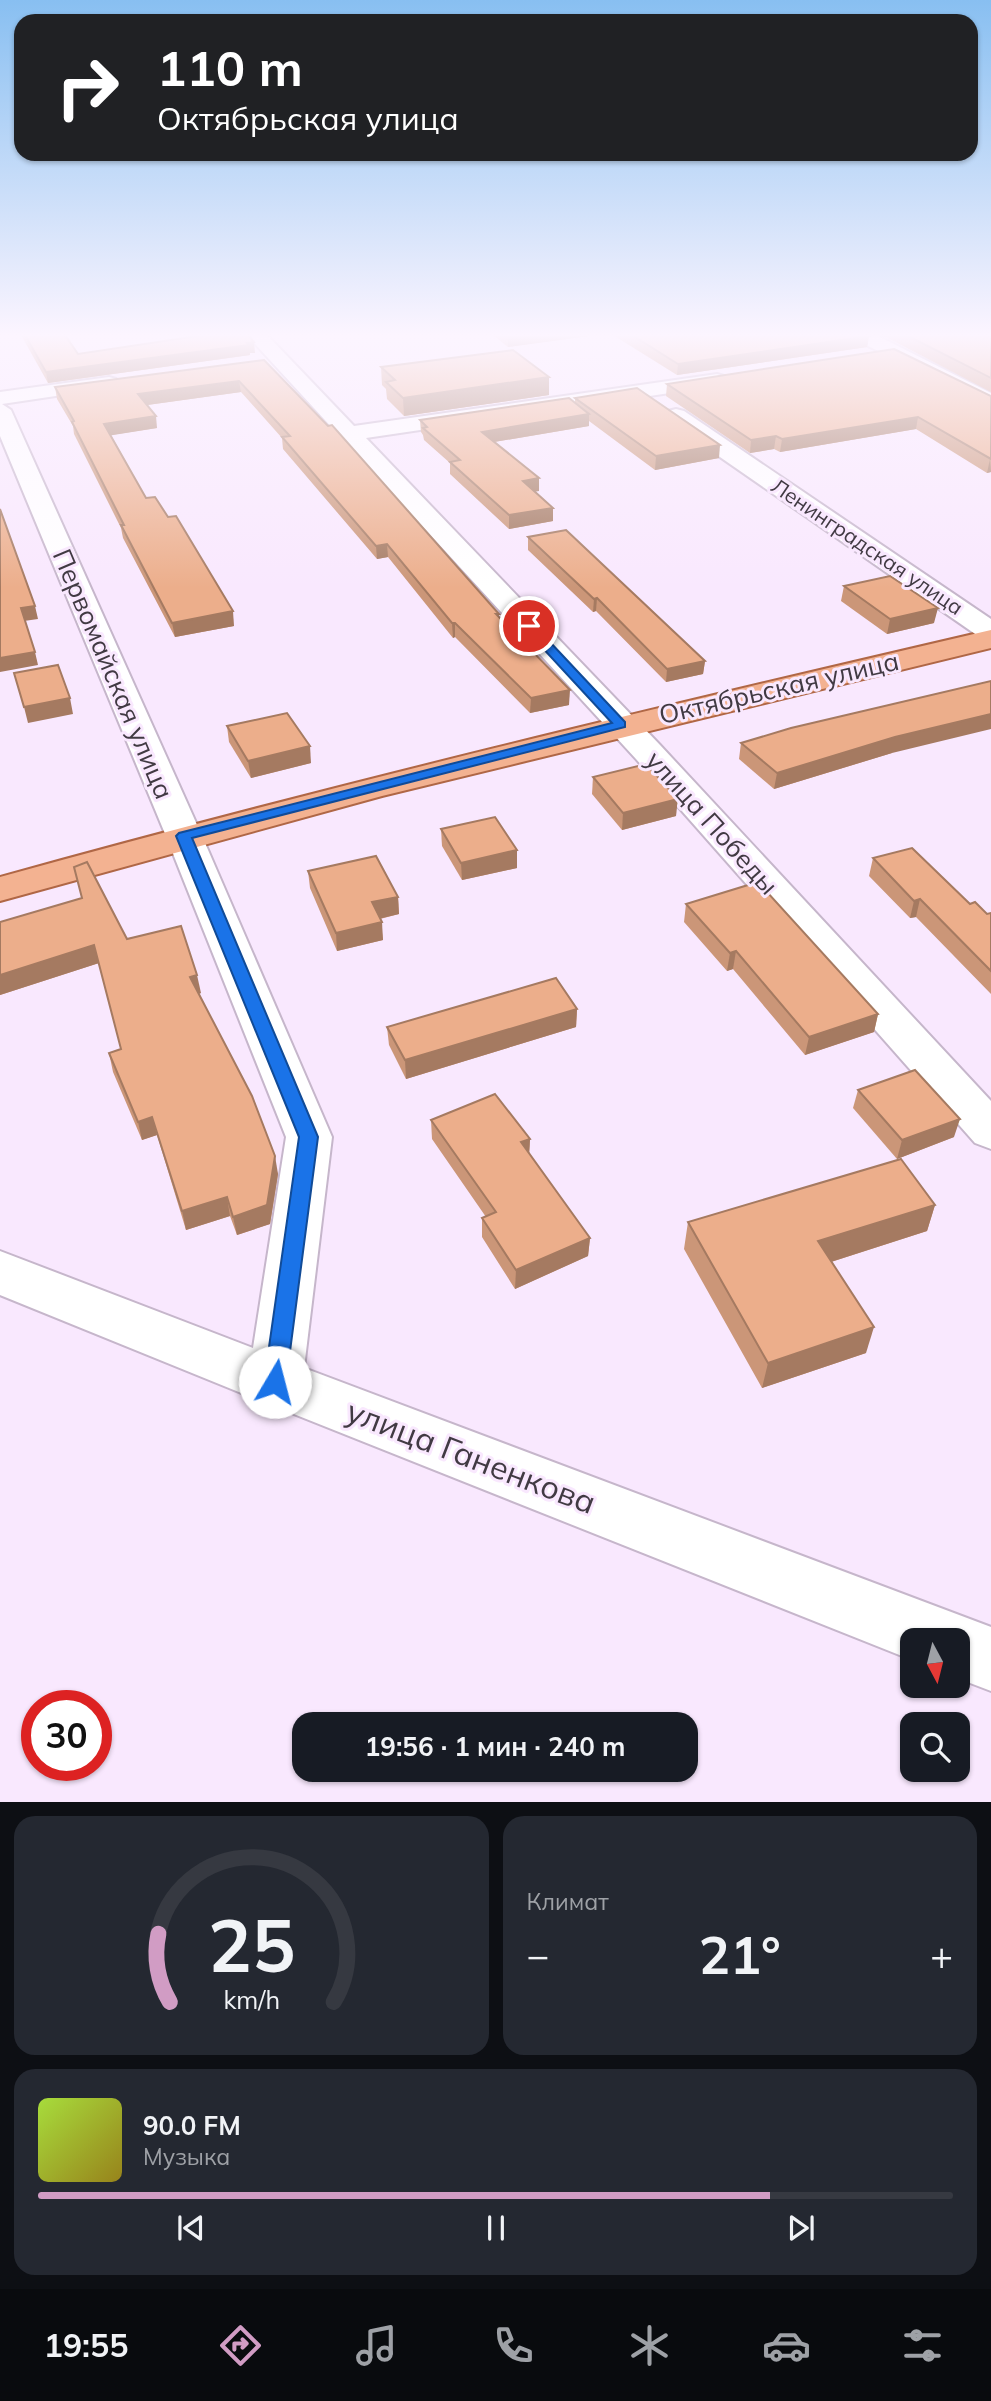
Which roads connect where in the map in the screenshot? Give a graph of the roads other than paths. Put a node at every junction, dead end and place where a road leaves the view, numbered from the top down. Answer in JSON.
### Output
{"nodes":[{"id":1,"x":4,"y":419,"type":"edge"},
{"id":2,"x":335,"y":419,"type":"edge"},
{"id":3,"x":450,"y":419,"type":"edge"},
{"id":4,"x":681,"y":419,"type":"edge"},
{"id":5,"x":349,"y":434,"type":"junction"},
{"id":6,"x":991,"y":632,"type":"edge"},
{"id":7,"x":991,"y":639,"type":"edge"},
{"id":8,"x":621,"y":724,"type":"junction"},
{"id":9,"x":184,"y":836,"type":"junction"},
{"id":10,"x":0,"y":889,"type":"edge"},
{"id":11,"x":991,"y":1131,"type":"edge"},
{"id":12,"x":0,"y":1272,"type":"edge"},
{"id":13,"x":275,"y":1382,"type":"junction"},
{"id":14,"x":911,"y":1628,"type":"edge"},
{"id":15,"x":970,"y":1651,"type":"edge"},
{"id":16,"x":991,"y":1659,"type":"edge"}],
"edges":[{"from":1,"to":9,"type":"street","name":"Первомайская улица"},
{"from":2,"to":5,"type":"street","name":"улица Победы"},
{"from":3,"to":5,"type":"street"},
{"from":4,"to":6,"type":"street","name":"Ленинградская улица"},
{"from":5,"to":8,"type":"street","name":"улица Победы"},
{"from":7,"to":8,"type":"main road","name":"Октябрьская улица"},
{"from":8,"to":9,"type":"main road","name":"Октябрьская улица"},
{"from":8,"to":11,"type":"street","name":"улица Победы"},
{"from":9,"to":10,"type":"main road","name":"Октябрьская улица"},
{"from":9,"to":13,"type":"street","name":"Первомайская улица"},
{"from":12,"to":13,"type":"street","name":"улица Ганенкова"},
{"from":13,"to":14,"type":"street","name":"улица Ганенкова"},
{"from":15,"to":16,"type":"street"}]}
